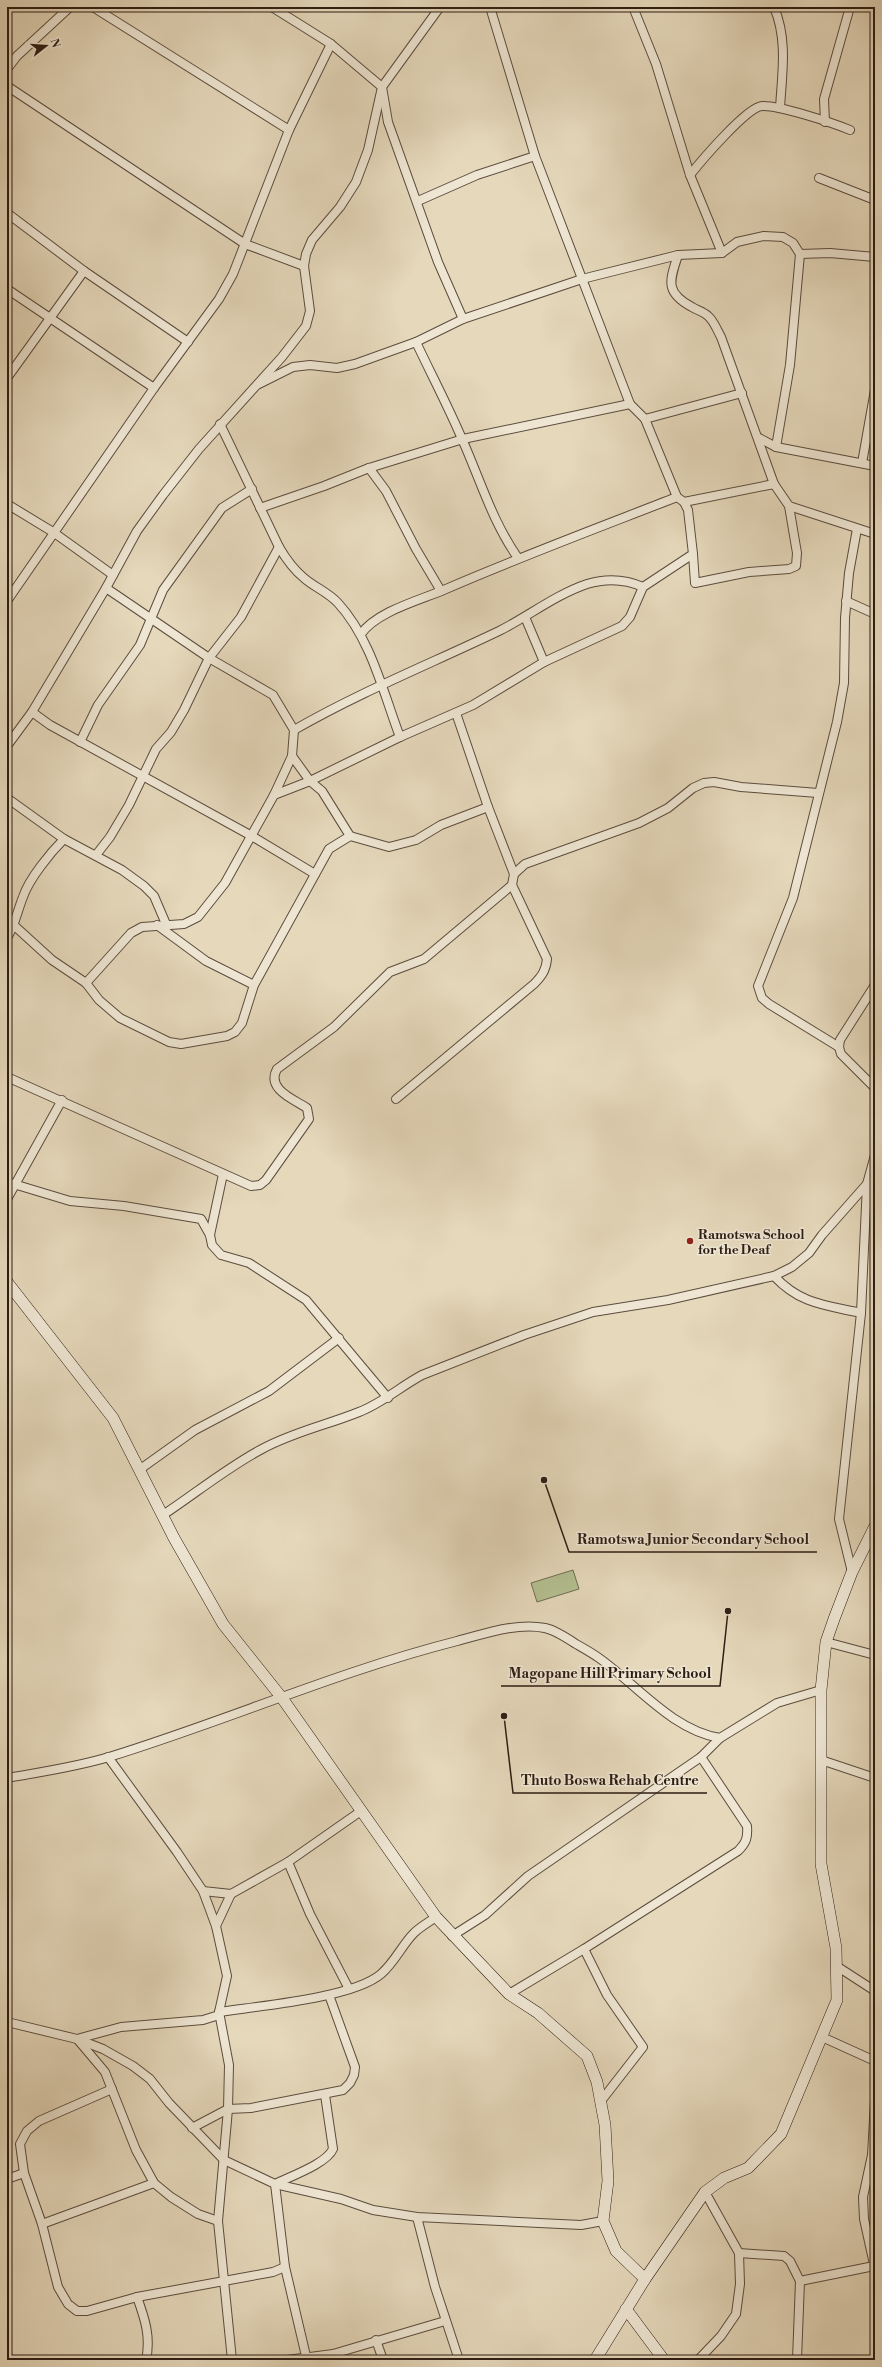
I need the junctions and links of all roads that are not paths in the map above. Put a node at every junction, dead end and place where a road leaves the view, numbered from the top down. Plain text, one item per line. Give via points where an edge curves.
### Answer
1 (70, 7) edge
2 (93, 7) edge
3 (272, 7) edge
4 (440, 7) edge
5 (490, 7) edge
6 (633, 7) edge
7 (774, 7) edge
8 (850, 7) edge
9 (331, 44) junction
10 (7, 69) edge
11 (7, 86) edge
12 (382, 87) junction
13 (780, 108) junction
14 (825, 122) junction
15 (289, 130) junction
16 (850, 130) dead end
17 (535, 156) junction
18 (690, 175) junction
19 (819, 178) dead end
20 (875, 200) edge
21 (418, 201) junction
22 (7, 213) edge
23 (245, 244) junction
24 (722, 253) junction
25 (800, 254) junction
26 (678, 255) junction
27 (875, 257) edge
28 (304, 266) junction
29 (84, 271) junction
30 (582, 279) junction
31 (7, 289) edge
32 (51, 319) junction
33 (463, 319) junction
34 (188, 342) junction
35 (416, 342) junction
36 (7, 378) edge
37 (154, 388) junction
38 (252, 388) junction
39 (875, 390) edge
40 (742, 393) junction
41 (630, 404) junction
42 (645, 418) junction
43 (220, 424) junction
44 (759, 438) junction
45 (463, 439) junction
46 (776, 447) junction
47 (862, 463) junction
48 (875, 466) edge
49 (369, 468) junction
50 (774, 484) junction
51 (252, 489) junction
52 (681, 499) junction
53 (7, 504) edge
54 (789, 506) junction
55 (260, 508) junction
56 (857, 529) junction
57 (53, 532) junction
58 (875, 534) edge
59 (279, 547) junction
60 (693, 554) junction
61 (518, 558) junction
62 (113, 575) junction
63 (643, 587) junction
64 (106, 588) junction
65 (442, 591) junction
66 (7, 601) edge
67 (846, 601) junction
68 (875, 614) edge
69 (525, 617) junction
70 (152, 620) junction
71 (361, 634) junction
72 (209, 658) junction
73 (544, 662) junction
74 (380, 685) junction
75 (32, 712) junction
76 (456, 713) junction
77 (294, 730) junction
78 (400, 737) junction
79 (80, 742) junction
80 (7, 746) edge
81 (292, 756) junction
82 (142, 776) junction
83 (310, 781) junction
84 (818, 793) junction
85 (274, 795) junction
86 (7, 798) edge
87 (488, 807) junction
88 (250, 834) junction
89 (350, 836) junction
90 (64, 838) junction
91 (96, 855) junction
92 (315, 874) junction
93 (514, 874) junction
94 (512, 885) junction
95 (7, 919) edge
96 (162, 924) junction
97 (15, 925) junction
98 (7, 938) edge
99 (86, 983) junction
100 (254, 985) junction
101 (875, 985) edge
102 (839, 1047) junction
103 (7, 1077) edge
104 (875, 1088) edge
105 (396, 1099) dead end
106 (62, 1100) junction
107 (875, 1155) edge
108 (224, 1174) junction
109 (7, 1182) edge
110 (867, 1184) junction
111 (16, 1185) junction
112 (875, 1188) edge
113 (7, 1199) edge
114 (210, 1235) junction
115 (774, 1276) junction
116 (7, 1282) edge
117 (861, 1313) junction
118 (339, 1338) junction
119 (388, 1398) junction
120 (139, 1470) junction
121 (163, 1515) junction
122 (875, 1526) edge
123 (852, 1572) junction
124 (826, 1642) junction
125 (875, 1655) edge
126 (821, 1690) junction
127 (282, 1698) junction
128 (720, 1738) junction
129 (108, 1757) junction
130 (701, 1757) junction
131 (821, 1760) junction
132 (7, 1778) edge
133 (875, 1778) edge
134 (361, 1811) junction
135 (288, 1862) junction
136 (203, 1891) junction
137 (231, 1894) junction
138 (436, 1917) junction
139 (216, 1926) junction
140 (452, 1936) junction
141 (584, 1949) junction
142 (838, 1968) junction
143 (348, 1989) junction
144 (875, 1990) edge
145 (509, 1994) junction
146 (329, 1995) junction
147 (219, 2012) junction
148 (7, 2022) edge
149 (822, 2037) junction
150 (77, 2039) junction
151 (875, 2061) edge
152 (112, 2089) junction
153 (325, 2095) junction
154 (875, 2100) edge
155 (601, 2101) junction
156 (228, 2110) junction
157 (192, 2128) junction
158 (224, 2160) junction
159 (24, 2173) junction
160 (7, 2179) edge
161 (154, 2183) junction
162 (276, 2184) junction
163 (705, 2192) junction
164 (418, 2217) junction
165 (218, 2221) junction
166 (604, 2221) junction
167 (42, 2224) junction
168 (739, 2253) junction
169 (285, 2267) junction
170 (875, 2267) edge
171 (645, 2279) junction
172 (224, 2280) junction
173 (800, 2281) junction
174 (138, 2297) junction
175 (626, 2309) junction
176 (445, 2321) junction
177 (376, 2340) junction
178 (306, 2356) junction
179 (334, 2357) edge
180 (702, 2359) edge
181 (146, 2360) edge
182 (232, 2360) edge
183 (287, 2360) edge
184 (383, 2360) edge
185 (459, 2360) edge
186 (595, 2360) edge
187 (664, 2360) edge
188 (797, 2360) edge

1 - 10 street via 17,56
2 - 15 street
3 - 9 street
4 - 12 street
5 - 17 street
6 - 18 street via 656,64
7 - 13 street via 779,18 784,46
8 - 14 street via 824,99
9 - 12 street
9 - 15 street
11 - 23 street
12 - 21 street via 388,122
12 - 28 street via 368,150 356,182 340,207 312,240
13 - 14 street
13 - 18 street via 761,106 751,110
14 - 16 street
15 - 23 street
17 - 21 street via 477,175
17 - 30 street
18 - 24 street
19 - 20 street
21 - 33 street via 438,262
22 - 29 street
23 - 28 street
23 - 34 street via 219,299
24 - 25 street via 738,242 764,236 783,236 793,243
24 - 26 street
25 - 27 street via 830,253
25 - 46 street via 790,365
26 - 30 street
26 - 40 street via 670,280 672,290 680,301 712,320
28 - 38 street via 310,311 306,326 282,357
29 - 32 street
29 - 34 street
30 - 33 street
30 - 41 street
31 - 32 street
32 - 36 street
32 - 37 street
33 - 35 street
34 - 37 street
35 - 38 street via 346,367 310,364 294,367
35 - 45 street
37 - 57 street
38 - 43 street
39 - 47 street
40 - 42 street
40 - 44 street
41 - 42 street
41 - 45 street
42 - 52 street
43 - 51 street
43 - 62 street via 137,531
44 - 46 street
44 - 50 street
45 - 49 street
45 - 61 street via 487,502
46 - 47 street
47 - 48 street
49 - 55 street
49 - 65 street via 386,491 416,549
50 - 52 street
50 - 54 street
51 - 55 street
51 - 70 street via 222,508 163,590
52 - 60 street via 688,510
52 - 61 street
53 - 57 street
54 - 56 street
54 - 60 street via 797,554 796,566 694,583
55 - 59 street
56 - 58 street
56 - 67 street
57 - 62 street
57 - 66 street
59 - 71 street via 291,565 305,579 321,588 338,603
59 - 72 street via 241,617
60 - 63 street
61 - 65 street
62 - 64 street
63 - 69 street via 614,579 588,584 560,595
63 - 73 street via 630,617 622,626
64 - 70 street
64 - 75 street
65 - 71 street via 399,608 366,626
67 - 68 street
67 - 84 street via 844,683 826,772
69 - 73 street
69 - 74 street
70 - 72 street
70 - 79 street via 140,645 98,705
71 - 74 street
72 - 77 street via 273,695
72 - 82 street via 184,710 171,732 156,749
73 - 76 street
74 - 77 street via 337,705
74 - 78 street
75 - 79 street
75 - 80 street
76 - 78 street
76 - 87 street
77 - 81 street
78 - 83 street
79 - 82 street
81 - 83 street
81 - 85 street
82 - 88 street
82 - 91 street via 129,805
83 - 85 street
83 - 89 street via 322,792
84 - 93 street via 704,783 693,788 668,808 639,823 525,864
84 - 102 street via 793,898 758,986 759,993 769,1004
85 - 88 street
86 - 90 street
87 - 89 street via 441,825 416,840 389,847
87 - 93 street
88 - 92 street
88 - 96 street via 225,883 198,916 184,924
89 - 92 street via 329,849
90 - 91 street
90 - 97 street via 23,896
91 - 96 street via 144,886 154,896
92 - 100 street
93 - 94 street
94 - 105 street via 547,959 542,976
94 - 108 street via 424,958 390,972 334,1027 277,1069 273,1080 277,1089 307,1108 310,1119 260,1185 251,1186
95 - 97 street
96 - 99 street via 142,927 131,933
96 - 100 street via 206,961
97 - 98 street
97 - 99 street via 52,960
99 - 100 street via 99,1000 120,1018 169,1042 181,1044 235,1032 242,1023
101 - 102 street via 840,1040
102 - 104 street via 841,1054
103 - 106 street
106 - 108 street
106 - 111 street
107 - 110 street
108 - 114 street
109 - 111 street
110 - 112 street
110 - 115 street via 809,1253
110 - 117 street
111 - 113 street
111 - 114 street via 70,1201 196,1217 204,1223
114 - 118 street via 212,1245 221,1255 249,1262 306,1300
115 - 117 street via 785,1288 806,1301
115 - 119 street via 668,1300 594,1312 524,1335 422,1375
116 - 120 street via 113,1418
117 - 123 street via 839,1519
118 - 119 street
118 - 120 street via 269,1391 195,1430
119 - 121 street via 359,1412 309,1428 262,1449
120 - 121 street
121 - 127 street via 223,1624
122 - 123 street
123 - 124 street
124 - 125 street
124 - 126 street
126 - 128 street via 777,1703
126 - 131 street
127 - 128 street via 363,1667 419,1650 510,1629 546,1628 599,1658 691,1729 705,1736
127 - 129 street
127 - 134 street
128 - 130 street
129 - 132 street
129 - 136 street
130 - 140 street via 528,1876 485,1915
130 - 141 street via 747,1826 748,1837 744,1845
131 - 133 street
131 - 142 street via 821,1864 832,1916
134 - 135 street
134 - 138 street
135 - 137 street
135 - 143 street via 310,1914
136 - 137 street
136 - 139 street
137 - 139 street
138 - 140 street
138 - 143 street via 413,1934 382,1973 371,1981
139 - 147 street via 227,1976
140 - 145 street
141 - 145 street
141 - 155 street via 608,1995 643,2047
142 - 144 street
142 - 149 street via 837,2000
143 - 146 street
145 - 155 street via 538,2013 586,2056 597,2082
146 - 147 street
146 - 153 street via 355,2067 350,2083 342,2090
147 - 150 street via 219,2015 203,2020 121,2027
147 - 156 street via 229,2065
148 - 150 street
149 - 151 street
149 - 163 street via 781,2134 748,2168 724,2178
150 - 152 street via 105,2072
150 - 157 street via 103,2049 133,2066 150,2080
152 - 159 street via 39,2121 27,2131 20,2144
152 - 161 street via 136,2150
153 - 156 street
153 - 162 street via 333,2149 320,2161
154 - 170 street via 872,2155 863,2197 864,2219
155 - 166 street via 608,2181
156 - 157 street
156 - 158 street
157 - 158 street
158 - 162 street
158 - 165 street
159 - 160 street
159 - 167 street
161 - 165 street via 198,2214
161 - 167 street
162 - 164 street via 341,2199 373,2210
162 - 169 street
163 - 168 street
163 - 171 street
164 - 166 street via 581,2225
164 - 176 street via 424,2249
165 - 172 street
166 - 171 street via 616,2251
167 - 174 street via 58,2287 68,2304 77,2310 87,2311
168 - 173 street via 784,2256 790,2261
168 - 180 street via 740,2284 736,2314
169 - 172 street via 273,2272
169 - 178 street
170 - 173 street
171 - 175 street
172 - 174 street
172 - 182 street
173 - 188 street
174 - 181 street via 147,2325
175 - 186 street
175 - 187 street
176 - 177 street
176 - 185 street
177 - 179 street
177 - 184 street
178 - 179 street
178 - 183 street

